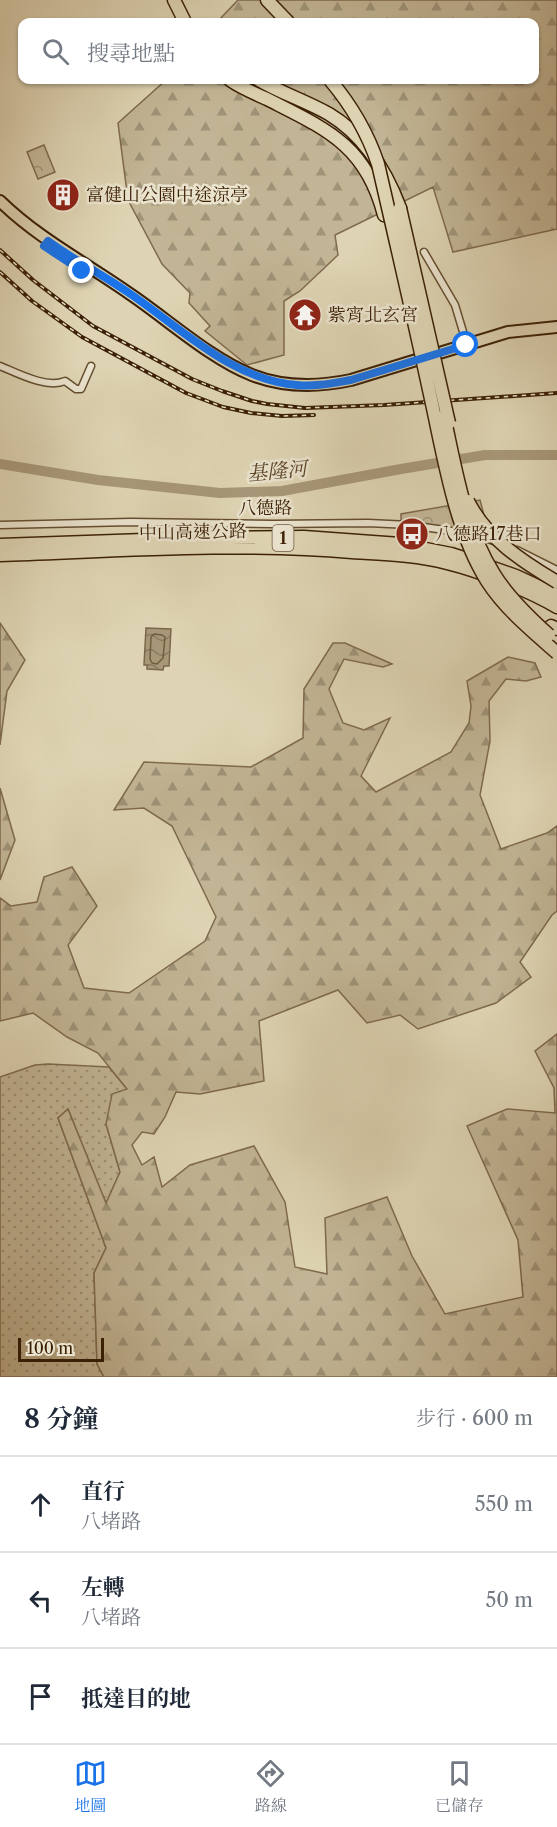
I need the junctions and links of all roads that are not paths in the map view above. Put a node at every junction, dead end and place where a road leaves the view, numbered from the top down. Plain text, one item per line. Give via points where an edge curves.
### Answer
1 (166, 0) edge
2 (174, 0) edge
3 (182, 0) edge
4 (257, 0) edge
5 (267, 0) edge
6 (277, 0) edge
7 (173, 18) edge
8 (183, 18) edge
9 (191, 18) edge
10 (273, 18) edge
11 (284, 18) edge
12 (291, 18) edge
13 (238, 84) edge
14 (253, 84) edge
15 (266, 84) edge
16 (333, 84) edge
17 (342, 84) edge
18 (0, 201) edge
19 (397, 208) junction
20 (0, 209) edge
21 (46, 244) junction
22 (424, 252) dead end
23 (412, 315) junction
24 (557, 327) edge
25 (557, 334) edge
26 (466, 345) junction
27 (0, 366) edge
28 (91, 366) dead end
29 (0, 525) edge
30 (0, 545) edge
31 (0, 555) edge
32 (557, 570) edge
33 (557, 582) edge
34 (557, 595) edge
35 (557, 607) edge
36 (554, 627) edge
37 (557, 642) edge
38 (557, 653) edge

1 - 7 highway
2 - 8 highway
3 - 9 highway
4 - 10 highway
5 - 11 highway
6 - 12 highway
13 - 23 highway, bridge via 314,123 345,144 366,169 379,198
14 - 19 highway via 345,134 366,157
15 - 19 highway via 329,114 351,130 386,175
16 - 23 highway, bridge via 354,110 372,147
17 - 37 highway, bridge via 368,118 386,162 471,525 500,583 519,607
18 - 21 main road
19 - 33 highway, bridge via 465,494 479,518 512,554
19 - 36 highway, bridge via 465,528 483,567 510,604
20 - 21 main road
21 - 25 main road via 209,358 252,382 278,389 334,390 510,339
21 - 26 main road via 254,376 297,385 342,382
22 - 26 street via 455,305
23 - 38 highway, bridge via 452,493 470,547 488,583 525,625
24 - 26 main road via 508,332
27 - 28 street via 22,376 58,384 65,381 76,389 81,389
29 - 32 street, 八德路 via 403,524 478,536
30 - 34 highway, 中山高速公路 / 1 via 293,537 400,543 451,554
31 - 35 highway, 中山高速公路 / 1 via 308,548 401,556 447,563

